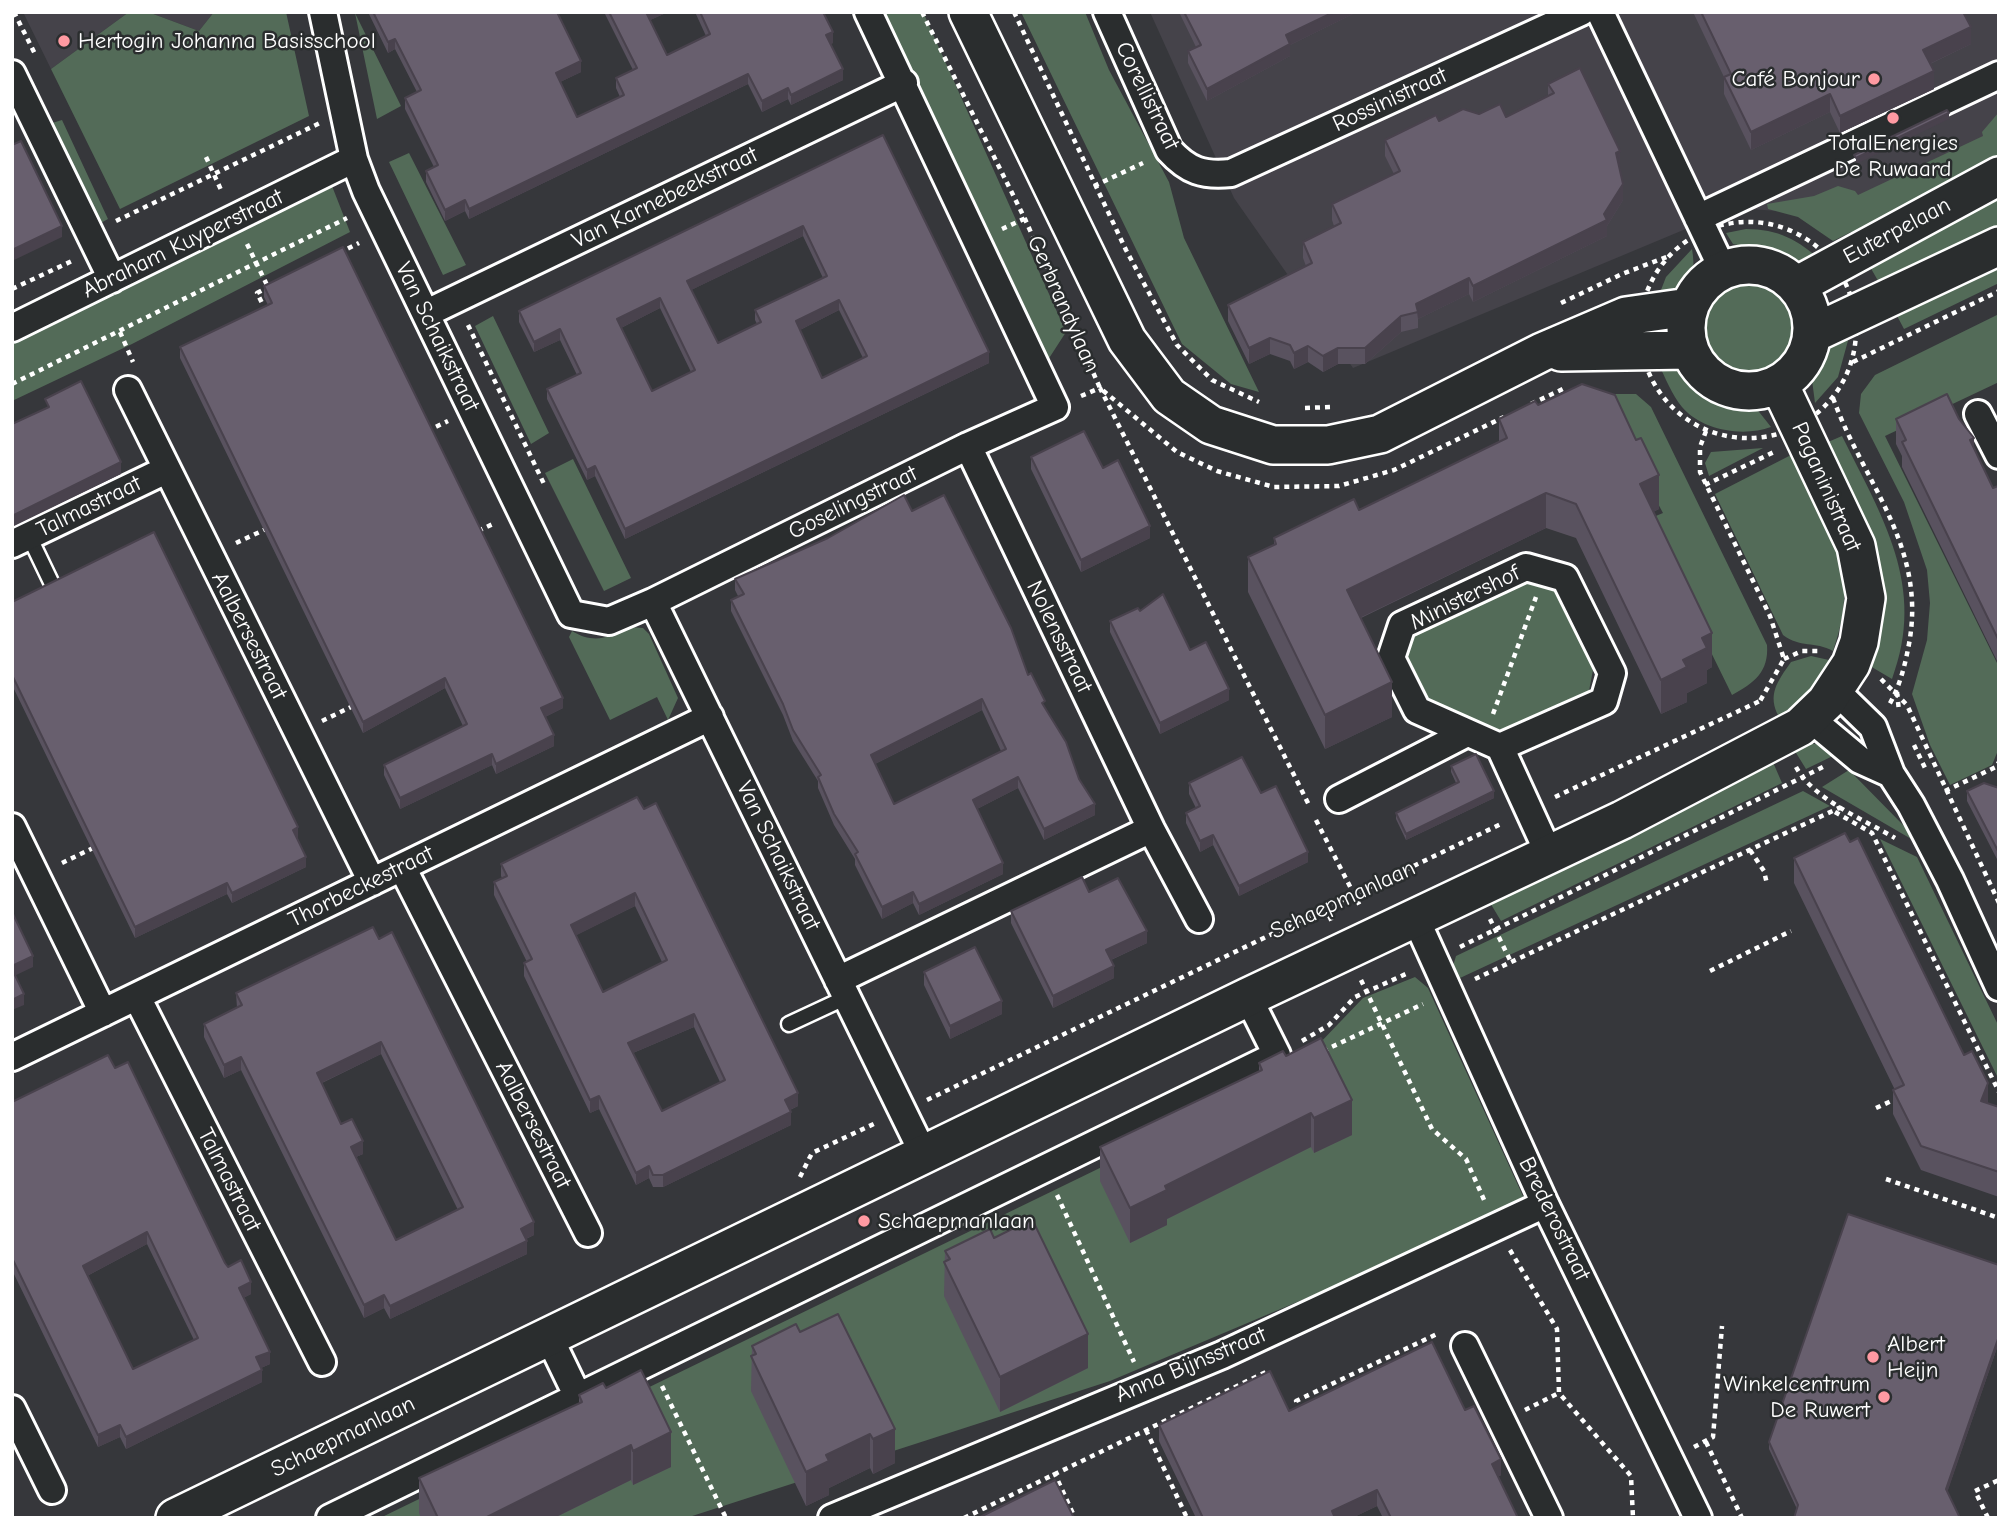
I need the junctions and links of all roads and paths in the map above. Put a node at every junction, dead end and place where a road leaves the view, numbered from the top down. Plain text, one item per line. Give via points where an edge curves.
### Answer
1 (323, 12) edge
2 (868, 12) edge
3 (922, 12) edge
4 (968, 12) edge
5 (1014, 12) edge
6 (1107, 12) edge
7 (1581, 12) edge
8 (1600, 12) edge
9 (12, 74) edge
10 (1999, 75) edge
11 (904, 83) junction
12 (344, 111) junction
13 (354, 159) junction
14 (1196, 173) joint
15 (1999, 176) edge
16 (373, 205) junction
17 (1701, 224) junction
18 (386, 231) junction
19 (94, 241) junction
20 (1999, 246) edge
21 (327, 259) edge
22 (1834, 265) junction
23 (1723, 270) junction
24 (112, 279) junction
25 (280, 282) edge
26 (1796, 286) junction
27 (12, 289) edge
28 (1999, 291) edge
29 (456, 299) junction
30 (1689, 307) junction
31 (1548, 310) dead end
32 (427, 313) junction
33 (269, 317) edge
34 (12, 328) edge
35 (1812, 334) junction
36 (1689, 350) junction
37 (1542, 352) junction
38 (1852, 362) dead end
39 (1643, 381) dead end
40 (12, 384) edge
41 (1780, 384) junction
42 (1568, 386) dead end
43 (1654, 387) dead end
44 (1100, 388) junction
45 (128, 390) dead end
46 (1265, 404) dead end
47 (1340, 406) dead end
48 (1301, 408) dead end
49 (472, 409) junction
50 (1518, 410) edge
51 (1978, 414) dead end
52 (1506, 416) edge
53 (1706, 431) dead end
54 (414, 437) edge
55 (968, 446) junction
56 (1999, 455) edge
57 (166, 470) junction
58 (550, 497) dead end
59 (521, 510) junction
60 (269, 527) edge
61 (475, 532) edge
62 (21, 540) edge
63 (209, 556) junction
64 (1545, 572) junction
65 (52, 584) edge
66 (653, 601) junction
67 (1835, 690) junction
68 (1896, 691) dead end
69 (357, 704) edge
70 (710, 717) junction
71 (1811, 719) junction
72 (297, 733) junction
73 (1483, 741) junction
74 (1999, 762) edge
75 (1891, 774) junction
76 (1946, 791) junction
77 (1938, 795) dead end
78 (1339, 799) dead end
79 (1310, 807) dead end
80 (1528, 810) junction
81 (1834, 811) dead end
82 (1316, 819) dead end
83 (12, 827) edge
84 (1151, 829) junction
85 (107, 841) edge
86 (1906, 844) dead end
87 (1750, 850) dead end
88 (1549, 854) junction
89 (402, 867) junction
90 (36, 876) junction
91 (372, 882) junction
92 (1767, 884) dead end
93 (1354, 894) junction
94 (1999, 903) edge
95 (1415, 917) junction
96 (1199, 919) dead end
97 (1791, 931) dead end
98 (1434, 960) junction
99 (1710, 971) dead end
100 (1395, 979) dead end
101 (1999, 987) edge
102 (843, 988) junction
103 (137, 997) junction
104 (1248, 997) junction
105 (103, 1013) junction
106 (1381, 1023) dead end
107 (789, 1024) dead end
108 (1277, 1055) junction
109 (12, 1057) edge
110 (1984, 1057) junction
111 (1972, 1063) edge
112 (1999, 1092) edge
113 (1899, 1097) edge
114 (1875, 1108) dead end
115 (902, 1112) junction
116 (812, 1153) dead end
117 (924, 1155) junction
118 (1044, 1169) junction
119 (1886, 1179) dead end
120 (1545, 1204) junction
121 (1999, 1218) edge
122 (1496, 1226) junction
123 (588, 1233) dead end
124 (1722, 1326) dead end
125 (549, 1337) junction
126 (1465, 1346) joint
127 (322, 1362) dead end
128 (649, 1362) junction
129 (1268, 1371) edge
130 (1145, 1385) junction
131 (578, 1396) junction
132 (12, 1409) edge
133 (1301, 1415) edge
134 (1165, 1420) junction
135 (1146, 1429) junction
136 (1706, 1442) junction
137 (1671, 1458) junction
138 (1054, 1472) junction
139 (1631, 1476) junction
140 (1999, 1480) edge
141 (52, 1490) dead end
142 (175, 1518) edge
143 (330, 1518) edge
144 (726, 1518) edge
145 (832, 1518) edge
146 (964, 1518) edge
147 (1075, 1518) edge
148 (1187, 1518) edge
149 (1549, 1518) edge
150 (1633, 1518) edge
151 (1698, 1518) edge
152 (1742, 1518) edge
153 (1988, 1518) edge

1 - 12 street, Van Schaikstraat
2 - 11 street
3 - 44 path, Gerbrandylaan via 1026,219
4 - 37 street, Gerbrandylaan via 1127,340 1169,396 1211,425 1273,445 1328,445 1380,434
5 - 46 path via 1126,250 1177,345 1212,380
6 - 14 street, Corellistraat via 1169,150
7 - 14 street, Rossinistraat via 1231,173
8 - 17 street
9 - 19 street
10 - 17 street
11 - 29 street, Van Karnebeekstraat
11 - 55 street, Goselingstraat via 1055,407
12 - 13 street, Van Schaikstraat
12 - 19 path, Abraham Kuyperstraat
13 - 16 street, Van Schaikstraat
13 - 24 street, Abraham Kuyperstraat
15 - 22 street, Euterpelaan
16 - 18 street, Van Schaikstraat
16 - 40 path
17 - 22 path via 1760,223 1788,230 1814,244
17 - 23 street
17 - 31 path via 1669,256
18 - 21 path
18 - 32 street, Van Schaikstraat
19 - 24 street
19 - 27 path, Abraham Kuyperstraat
20 - 35 street
22 - 26 street, Euterpelaan
23 - 26 street via 1762,266
23 - 30 street via 1708,279
24 - 34 street, Abraham Kuyperstraat
25 - 33 path via 257,293
26 - 35 street via 1812,316
28 - 38 path
29 - 32 street, Van Karnebeekstraat
29 - 58 path, Van Schaikstraat
30 - 36 street via 1685,328
30 - 37 street, Gerbrandylaan via 1626,316
32 - 49 street, Van Schaikstraat
35 - 41 street via 1802,363
36 - 37 street, Gerbrandylaan
36 - 41 street via 1710,379 1726,388 1762,391
39 - 43 path
41 - 67 street, Paganinistraat via 1856,546 1866,598 1859,642
42 - 50 path
44 - 52 path, Gerbrandylaan via 1177,452 1217,471 1274,487 1339,486 1394,470
44 - 79 path
45 - 57 street, Aalbersestraat
47 - 48 path
49 - 54 path
49 - 59 street, Van Schaikstraat
51 - 56 street
53 - 80 path, Schaepmanlaan via 1700,447 1700,472 1770,616 1784,659 1760,701
55 - 66 street, Goselingstraat
55 - 84 street, Nolensstraat
57 - 62 street, Talmastraat
57 - 63 street, Aalbersestraat
59 - 61 path
59 - 66 street, Van Schaikstraat via 571,614 609,621
60 - 63 path
62 - 65 lane
63 - 72 street, Aalbersestraat
64 - 73 path, Ministershof
64 - 73 street, Ministershof via 1565,578 1612,673 1604,701
64 - 73 street, Ministershof via 1526,567 1402,625 1391,657 1417,710
66 - 70 street, Van Schaikstraat
67 - 71 street, Schaepmanlaan
67 - 75 street via 1873,727
68 - 76 path via 1907,705
69 - 72 path
70 - 89 street, Thorbeckestraat
70 - 102 street, Van Schaikstraat
71 - 75 street via 1860,760
71 - 88 street, Schaepmanlaan via 1768,746
72 - 91 street, Aalbersestraat
73 - 78 street, Ministershof
73 - 80 street
74 - 76 path
75 - 101 street via 1950,880
76 - 77 path
76 - 94 path
80 - 88 street
80 - 93 path, Schaepmanlaan
81 - 110 path via 1872,834
82 - 93 path
83 - 90 street
84 - 96 street, Nolensstraat
84 - 102 street
85 - 90 path
86 - 98 path via 1802,779
87 - 92 path
88 - 95 street, Schaepmanlaan
89 - 91 street, Thorbeckestraat
89 - 123 street, Aalbersestraat
90 - 105 street
91 - 103 street, Thorbeckestraat
93 - 115 path, Schaepmanlaan
95 - 98 street, Brederostraat
95 - 104 street, Schaepmanlaan
97 - 99 path
98 - 120 street, Brederostraat
100 - 108 path via 1355,997 1329,1025
102 - 107 lane
102 - 115 street, Van Schaikstraat
103 - 105 street, Thorbeckestraat
103 - 127 street, Talmastraat
104 - 108 street
104 - 117 street, Schaepmanlaan
105 - 109 street, Thorbeckestraat
106 - 122 path via 1432,1129 1466,1159
108 - 118 street
110 - 111 path
110 - 112 path
113 - 114 path
115 - 116 path, Schaepmanlaan
115 - 117 street, Van Schaikstraat
117 - 125 street, Schaepmanlaan
118 - 128 street
118 - 130 path
119 - 121 path
120 - 122 street, Anna Bijnsstraat
120 - 137 street, Brederostraat
122 - 130 street, Anna Bijnsstraat via 1222,1355
122 - 139 path via 1557,1329 1559,1393
124 - 136 path via 1713,1437
125 - 131 street
125 - 142 street, Schaepmanlaan
126 - 133 path via 1458,1333 1443,1331 1296,1401
126 - 149 street
128 - 131 street
128 - 144 path
129 - 134 path
130 - 134 path
130 - 145 street, Anna Bijnsstraat
131 - 143 street
132 - 141 street
134 - 135 path
135 - 138 path
135 - 148 path
136 - 137 path
136 - 152 path
137 - 139 path
137 - 151 street, Brederostraat
138 - 146 path
138 - 147 path
139 - 150 path
140 - 153 path via 1975,1491

